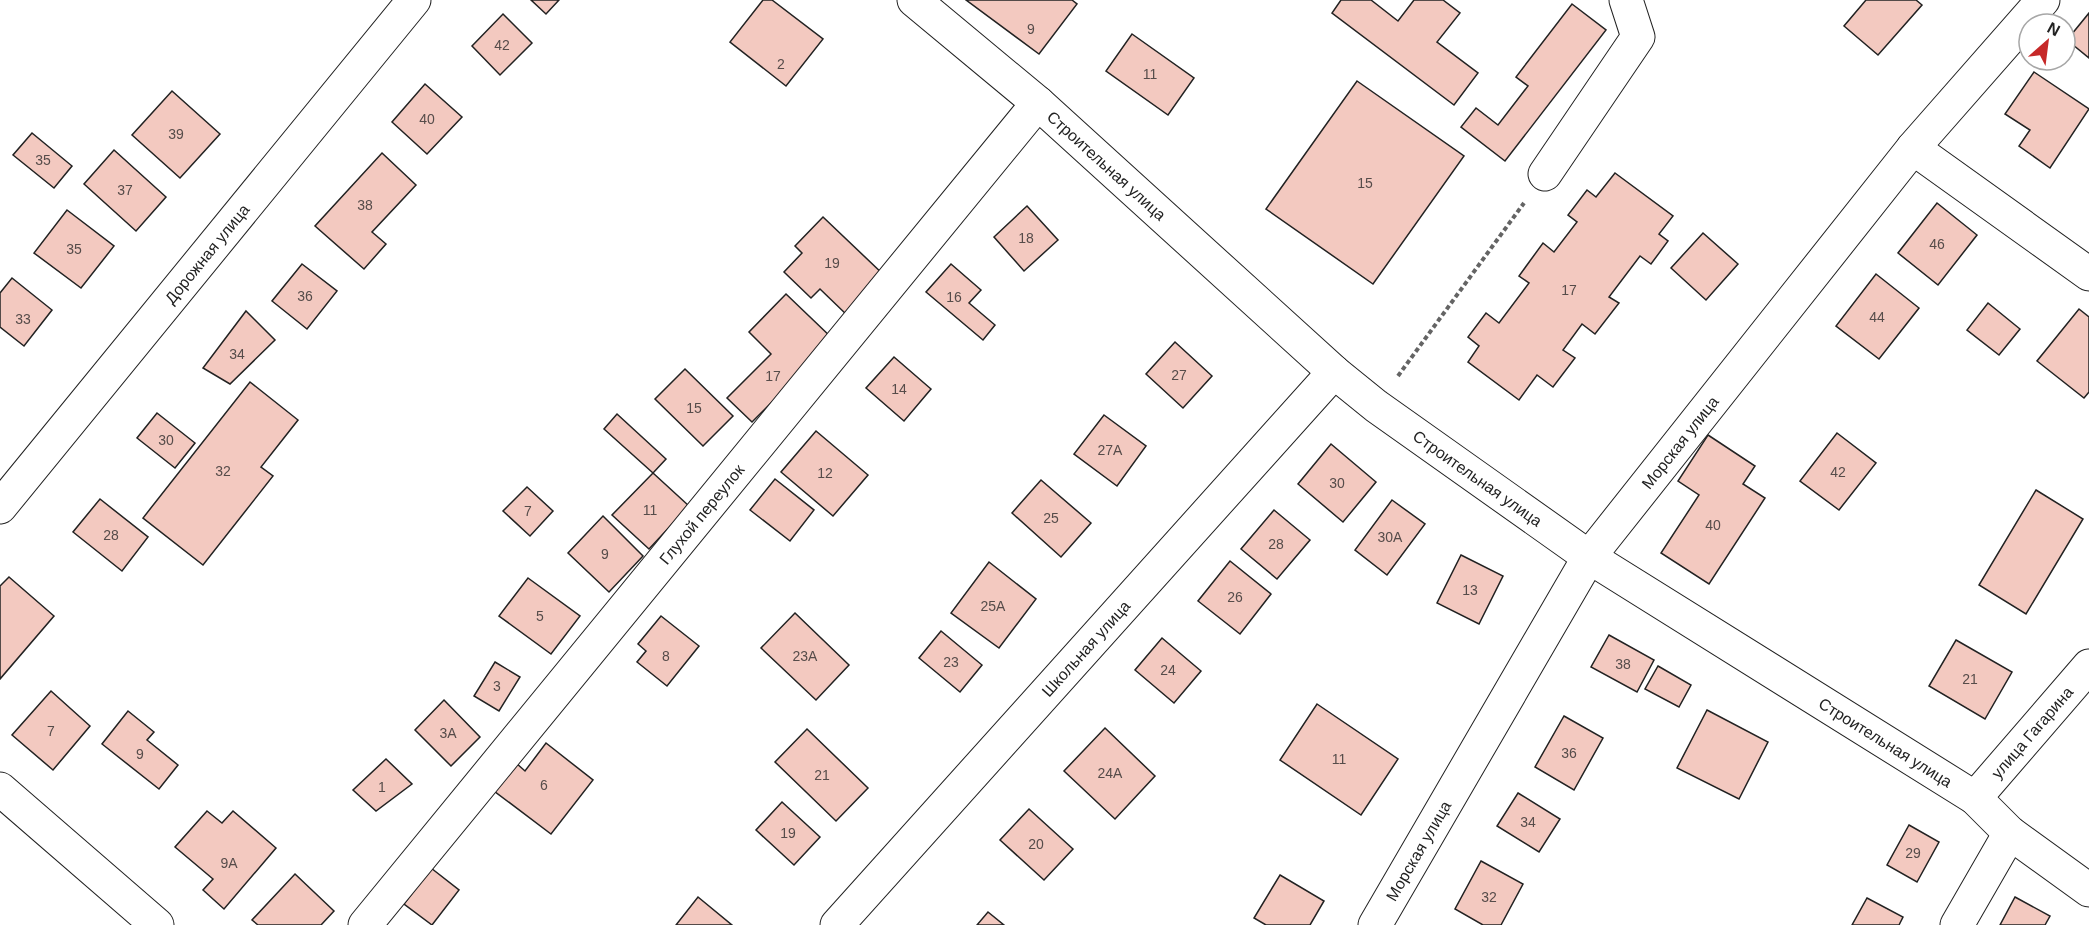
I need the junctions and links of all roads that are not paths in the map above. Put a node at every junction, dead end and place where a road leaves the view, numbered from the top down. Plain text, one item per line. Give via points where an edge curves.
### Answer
1 (414, 0) edge
2 (914, 0) edge
3 (1626, 0) edge
4 (2035, 3) edge
5 (1038, 103) junction
6 (1913, 148) junction
7 (1545, 174) road end
8 (2089, 274) edge
9 (1334, 372) junction
10 (0, 507) edge
11 (1589, 557) junction
12 (2089, 666) edge
13 (0, 789) edge
14 (1975, 798) junction
15 (2010, 833) junction
16 (2089, 890) edge
17 (157, 925) edge
18 (365, 925) edge
19 (837, 925) edge
20 (1375, 925) edge
21 (1957, 925) edge

1 - 10 street, Дорожная улица
2 - 5 street, Строительная улица
3 - 7 street via 1638,37
4 - 6 street, Морская улица
5 - 9 street, Строительная улица
5 - 18 street, Глухой переулок
6 - 8 street
6 - 11 street, Морская улица
9 - 11 street, Строительная улица
9 - 19 street, Школьная улица
11 - 14 street, Строительная улица
11 - 20 street, Морская улица
12 - 14 street, улица Гагарина
13 - 17 street
14 - 15 street, Строительная улица
15 - 16 street, Строительная улица
15 - 21 street

